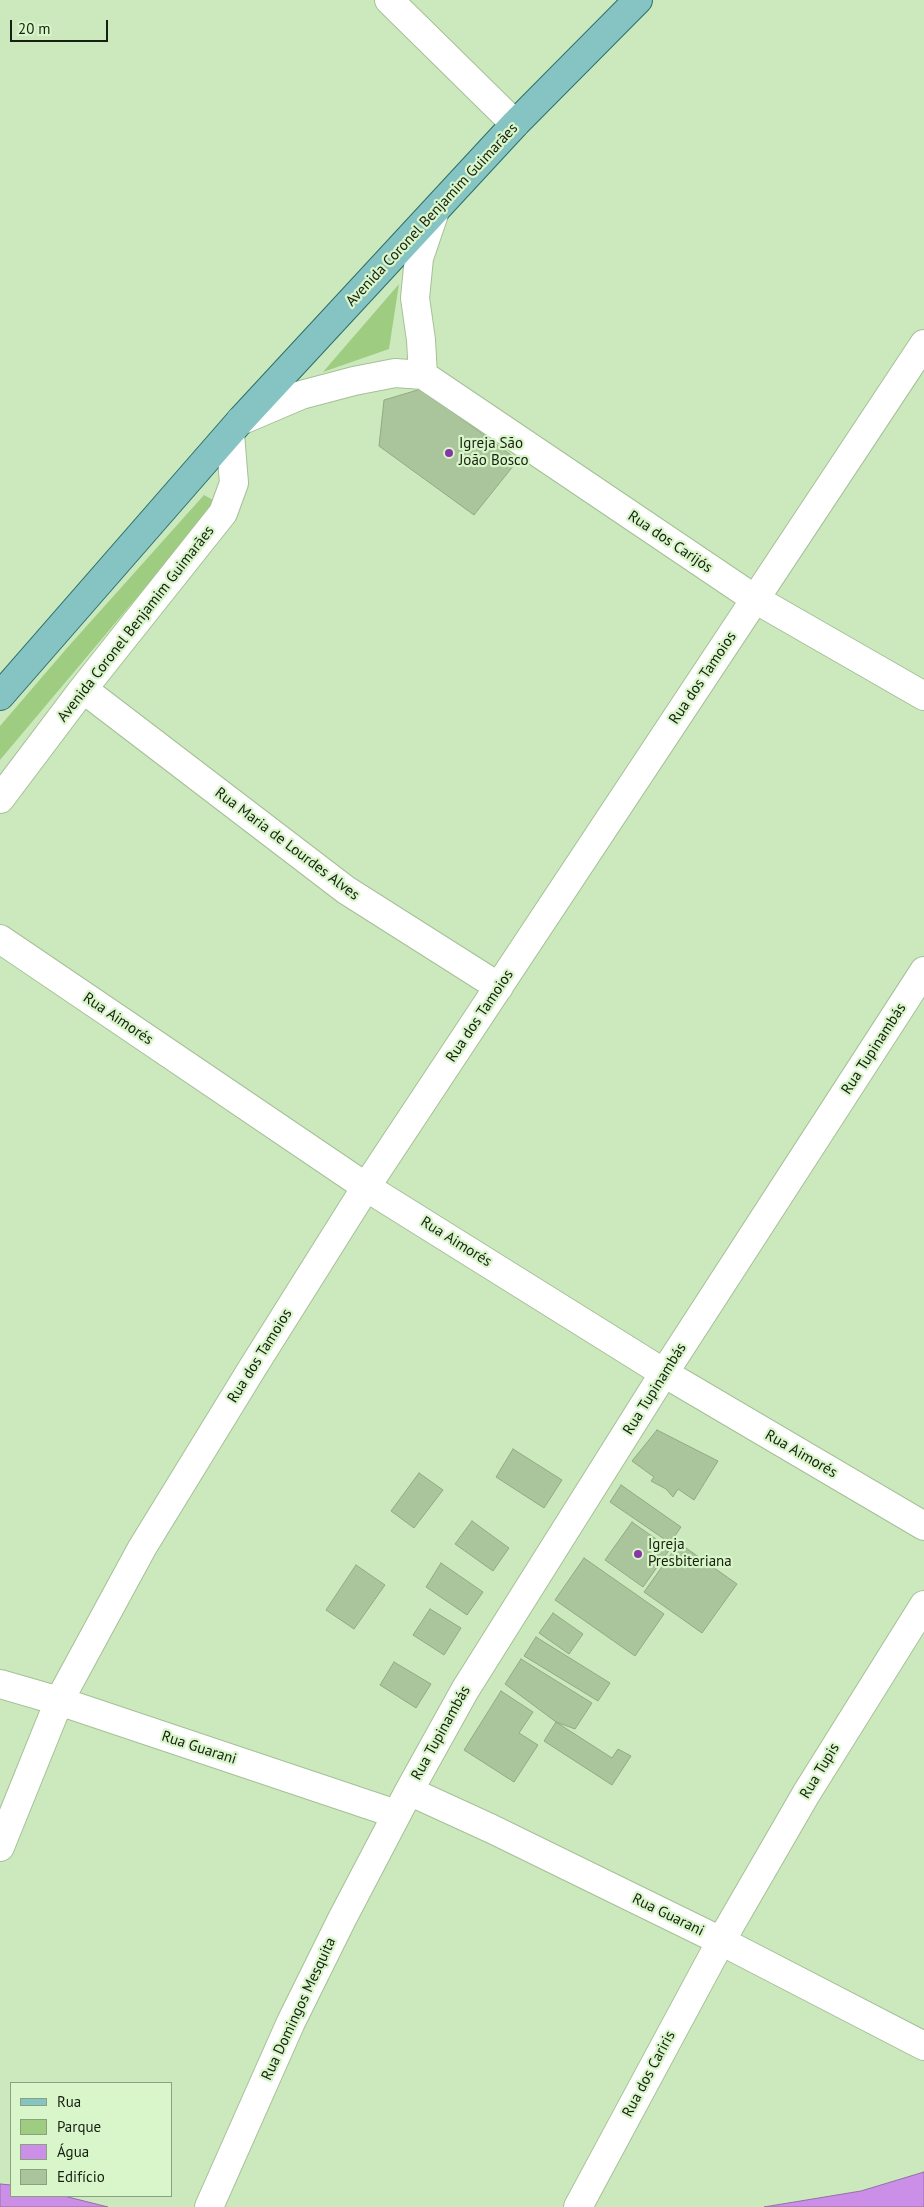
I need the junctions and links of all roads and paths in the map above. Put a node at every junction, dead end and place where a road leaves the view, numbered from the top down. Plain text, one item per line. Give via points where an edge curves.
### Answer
1 (389, 0) edge
2 (638, 0) edge
3 (515, 124) junction
4 (434, 214) junction
5 (924, 344) edge
6 (423, 375) junction
7 (235, 428) junction
8 (756, 599) junction
9 (3, 686) edge
10 (83, 689) junction
11 (924, 696) edge
12 (0, 799) edge
13 (0, 939) edge
14 (924, 971) edge
15 (499, 987) junction
16 (366, 1186) junction
17 (664, 1373) junction
18 (924, 1526) edge
19 (924, 1605) edge
20 (0, 1684) edge
21 (59, 1701) junction
22 (402, 1803) junction
23 (0, 1847) edge
24 (722, 1941) junction
25 (924, 2046) edge
26 (213, 2197) edge
27 (578, 2207) edge

1 - 3 street
2 - 3 main road, Avenida Coronel Benjamim Guimarães
3 - 4 main road, Avenida Coronel Benjamim Guimarães
4 - 6 street via 419,258 415,298
4 - 7 main road, Avenida Coronel Benjamim Guimarães
5 - 8 street, Rua dos Tamoios
6 - 7 street, Rua dos Carijós via 395,373 301,395
6 - 8 street, Rua dos Carijós
7 - 9 main road, Avenida Coronel Benjamim Guimarães
7 - 10 street, Avenida Coronel Benjamim Guimarães via 234,483 223,513
8 - 11 street, Rua dos Carijós
8 - 15 street, Rua dos Tamoios
10 - 12 street, Avenida Coronel Benjamim Guimarães
10 - 15 street, Rua Maria de Lourdes Alves via 346,890
13 - 16 street, Rua Aimorés
14 - 17 street, Rua Tupinambás
15 - 16 street, Rua dos Tamoios
16 - 17 street, Rua Aimorés
16 - 21 street, Rua dos Tamoios via 142,1548
17 - 18 street, Rua Aimorés
17 - 22 street, Rua Tupinambás via 465,1690
19 - 24 street, Rua Tupis via 812,1785
20 - 21 street, Rua Guarani
21 - 22 street, Rua Guarani
21 - 23 street, Rua dos Tamoios
22 - 24 street, Rua Guarani via 492,1829
22 - 26 street, Rua Domingos Mesquita via 291,2022
24 - 25 street, Rua Guarani
24 - 27 street, Rua dos Cariris

